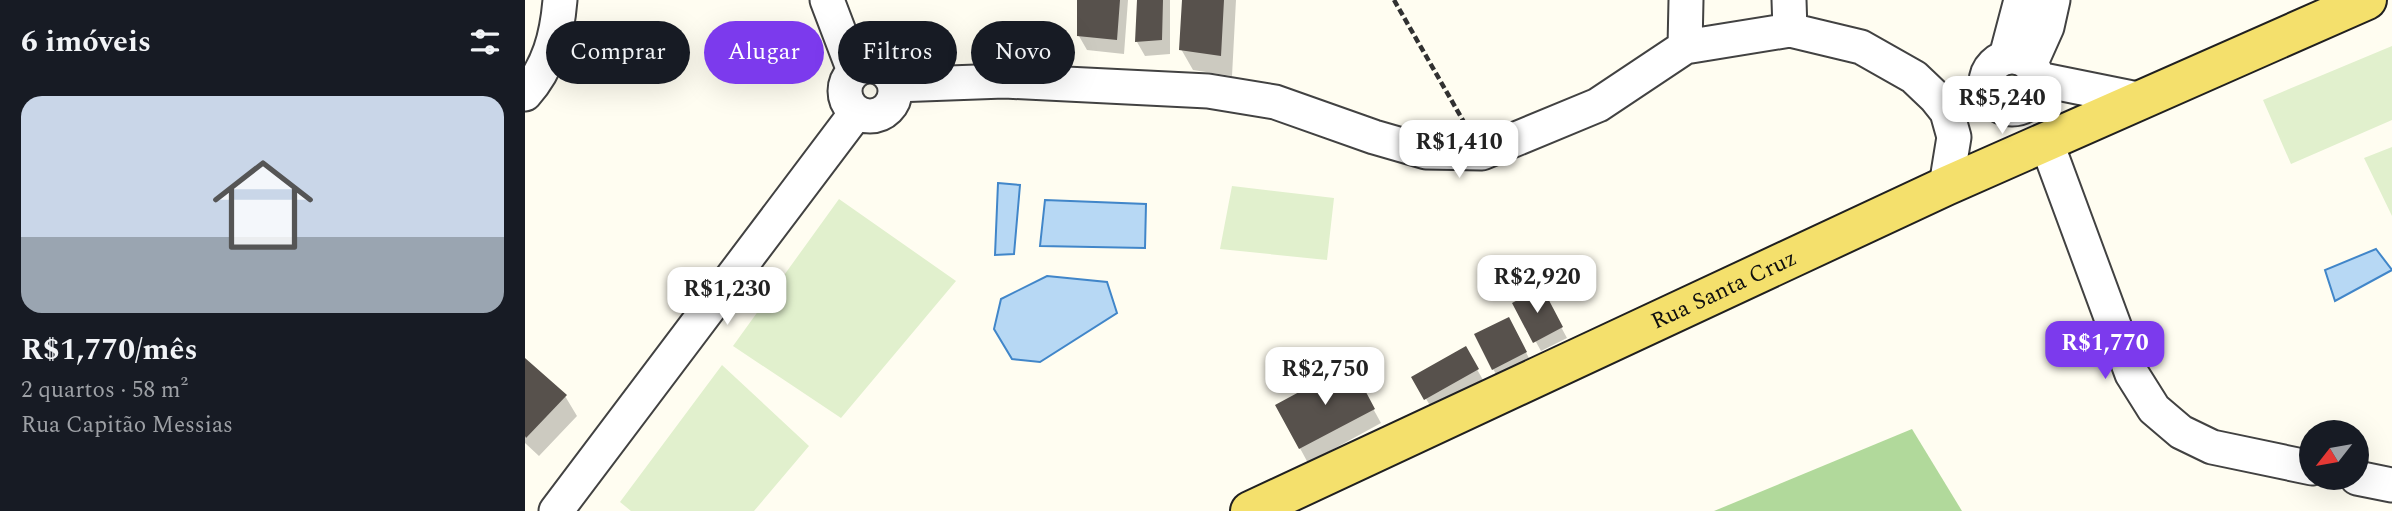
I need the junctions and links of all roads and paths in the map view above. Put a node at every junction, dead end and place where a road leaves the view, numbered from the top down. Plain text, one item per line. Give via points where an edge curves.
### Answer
1 (560, 0) edge
2 (827, 0) edge
3 (1394, 0) edge
4 (1686, 0) edge
5 (2021, 0) edge
6 (2053, 0) edge
7 (2367, 0) edge
8 (1790, 15) edge
9 (838, 29) edge
10 (1685, 47) junction
11 (2025, 67) junction
12 (846, 84) edge
13 (895, 85) joint
14 (525, 94) edge
15 (1988, 95) junction
16 (2141, 100) junction
17 (1947, 112) junction
18 (856, 113) junction
19 (2047, 144) junction
20 (1482, 153) junction
21 (1946, 187) junction
22 (2299, 465) edge
23 (2369, 480) edge
24 (2392, 485) edge
25 (556, 511) edge
26 (1250, 511) edge

1 - 14 street via 557,36 538,79
2 - 9 street
3 - 20 path
4 - 10 street
5 - 11 street
6 - 11 street via 2047,27
7 - 16 main road, Rua Santa Cruz
8 - 10 street
8 - 17 street via 1914,76
10 - 20 street via 1598,105
11 - 15 street via 1989,68
11 - 15 street via 2035,95 2016,109 2000,106
11 - 16 street
12 - 18 street via 846,101
13 - 18 street via 894,100 885,113 870,117
13 - 20 street via 1004,81 1208,91 1275,102 1426,152
15 - 17 street
16 - 19 main road, Rua Santa Cruz
17 - 21 street via 1954,137
18 - 25 street
19 - 21 main road, Rua Santa Cruz
19 - 22 street via 2132,374 2154,409 2181,432 2212,447
21 - 26 main road, Rua Santa Cruz
23 - 24 street

